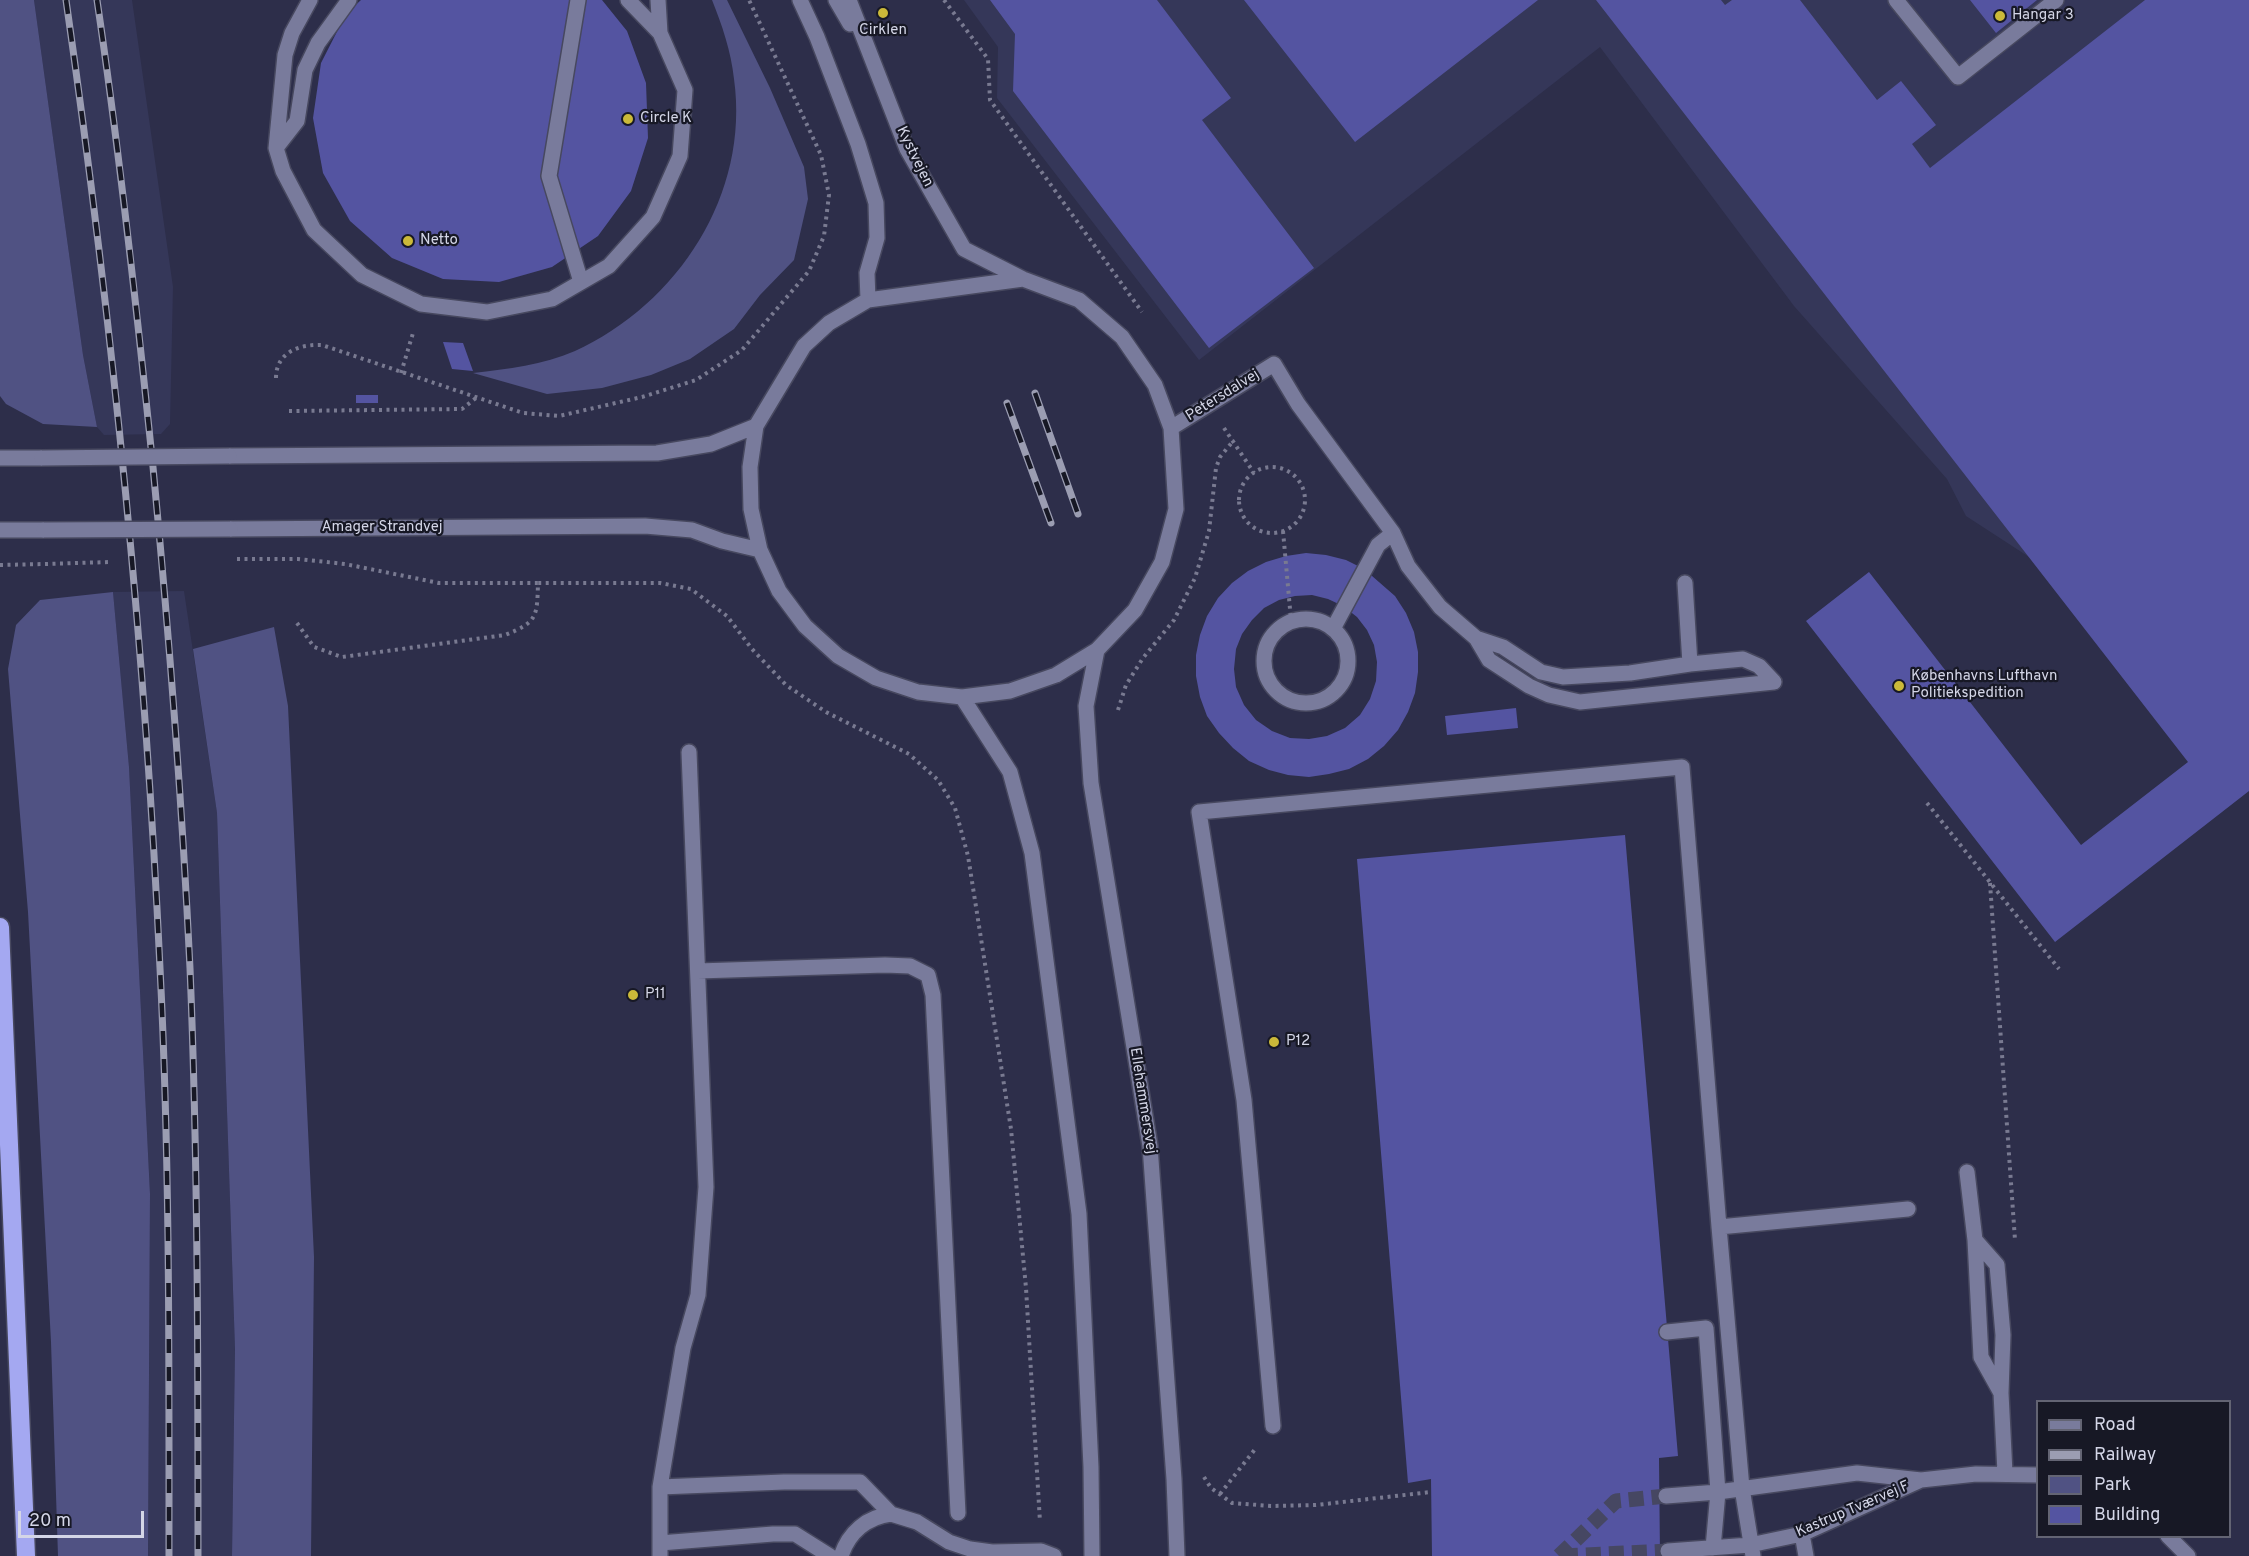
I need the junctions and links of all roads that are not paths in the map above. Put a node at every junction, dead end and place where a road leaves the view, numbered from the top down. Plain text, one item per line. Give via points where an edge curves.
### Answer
1 (310, 0) edge
2 (349, 0) edge
3 (578, 0) edge
4 (628, 0) edge
5 (658, 0) edge
6 (800, 0) edge
7 (836, 0) edge
8 (849, 0) edge
9 (1896, 0) edge
10 (2056, 0) edge
11 (660, 33) junction
12 (305, 69) junction
13 (878, 73) junction
14 (280, 93) junction
15 (276, 148) junction
16 (1023, 279) junction
17 (581, 282) junction
18 (868, 300) junction
19 (756, 426) junction
20 (1171, 428) junction
21 (0, 458) edge
22 (0, 530) edge
23 (1393, 533) junction
24 (760, 550) junction
25 (1685, 583) dead end
26 (1334, 627) junction
27 (1476, 638) junction
28 (1097, 650) junction
29 (1690, 664) junction
30 (962, 696) junction
31 (689, 752) dead end
32 (0, 927) edge
33 (698, 971) junction
34 (1968, 1172) dead end
35 (1908, 1209) dead end
36 (1719, 1227) junction
37 (1975, 1240) junction
38 (1667, 1332) dead end
39 (2001, 1393) junction
40 (1273, 1426) road end
41 (2005, 1473) junction
42 (2036, 1475) edge
43 (1921, 1480) junction
44 (660, 1487) junction
45 (1742, 1488) junction
46 (1718, 1492) junction
47 (1666, 1496) tunnel mouth
48 (957, 1513) dead end
49 (891, 1514) junction
50 (1802, 1534) junction
51 (2170, 1538) edge
52 (1713, 1548) junction
53 (660, 1550) edge
54 (1751, 1550) edge
55 (1668, 1551) dead end
56 (26, 1556) edge
57 (830, 1556) edge
58 (841, 1556) edge
59 (1054, 1556) edge
60 (1092, 1556) edge
61 (1177, 1556) edge
62 (1806, 1556) edge
63 (2188, 1556) edge

1 - 14 street via 285,54
2 - 12 street via 318,43
3 - 17 street via 549,176
4 - 11 street
5 - 11 street
6 - 18 street via 837,90 876,203 877,238 867,273
7 - 13 street
8 - 13 street, Kystvejen
9 - 10 street via 1958,76
11 - 17 street via 685,90 680,156 653,217 609,266
12 - 14 street
12 - 15 street via 297,121
13 - 16 street, Kystvejen via 907,149 964,249
14 - 15 street
15 - 17 street via 283,171 314,230 362,275 421,304 487,312 552,299
16 - 18 street
16 - 20 street, Kystvejen via 1078,300 1122,337 1155,385
18 - 19 street via 829,323 804,346
19 - 21 street, bridge via 711,444 657,453
19 - 24 street, Kystvejen via 750,467 751,509
20 - 23 street, Petersdalvej via 1274,364 1298,404
20 - 28 street, Kystvejen via 1176,509 1162,562 1135,610
22 - 24 street, Amager Strandvej, bridge via 645,526 692,530
23 - 26 street via 1378,545
23 - 27 street via 1408,566 1431,596
24 - 30 street, Kystvejen via 779,591 805,626 838,656 876,678 918,692
25 - 29 street
26 - 26 street via 1314,618 1291,620 1273,633 1264,654 1266,676 1279,694 1299,704 1321,701 1340,688 1348,668 1346,646
27 - 29 street via 1503,647 1541,672 1563,677
27 - 29 street via 1489,660 1529,686 1580,702 1774,682 1759,666 1743,659
28 - 30 street, Kystvejen via 1047,679 1010,691
28 - 61 street, Ellehammersvej via 1086,706 1091,783 1150,1146
30 - 60 street via 1010,772 1032,853 1079,1214
31 - 33 street
32 - 56 highway
33 - 44 street via 706,1188 699,1295 683,1348
33 - 48 street via 885,965 910,966 928,975 933,995
34 - 37 street
35 - 36 street
36 - 40 street via 1682,767 1199,812 1245,1100
36 - 45 street
37 - 39 street via 1981,1357
37 - 39 street via 1997,1265 2003,1335
38 - 46 street via 1706,1328
39 - 41 street
41 - 42 street, Kastrup Tværvej F
41 - 43 street, Kastrup Tværvej F
43 - 45 street via 1857,1473
43 - 50 street, Kastrup Tværvej F
44 - 49 street via 860,1482
44 - 53 street
45 - 46 street
45 - 54 street
46 - 47 street
46 - 52 street
49 - 58 street via 864,1523 844,1545
49 - 59 street via 917,1522 949,1542 970,1549 1041,1551
50 - 54 street, Kastrup Tværvej F
50 - 62 street
51 - 63 street
52 - 54 street, Kastrup Tværvej F
52 - 55 street, Kastrup Tværvej F
53 - 57 street via 795,1534

